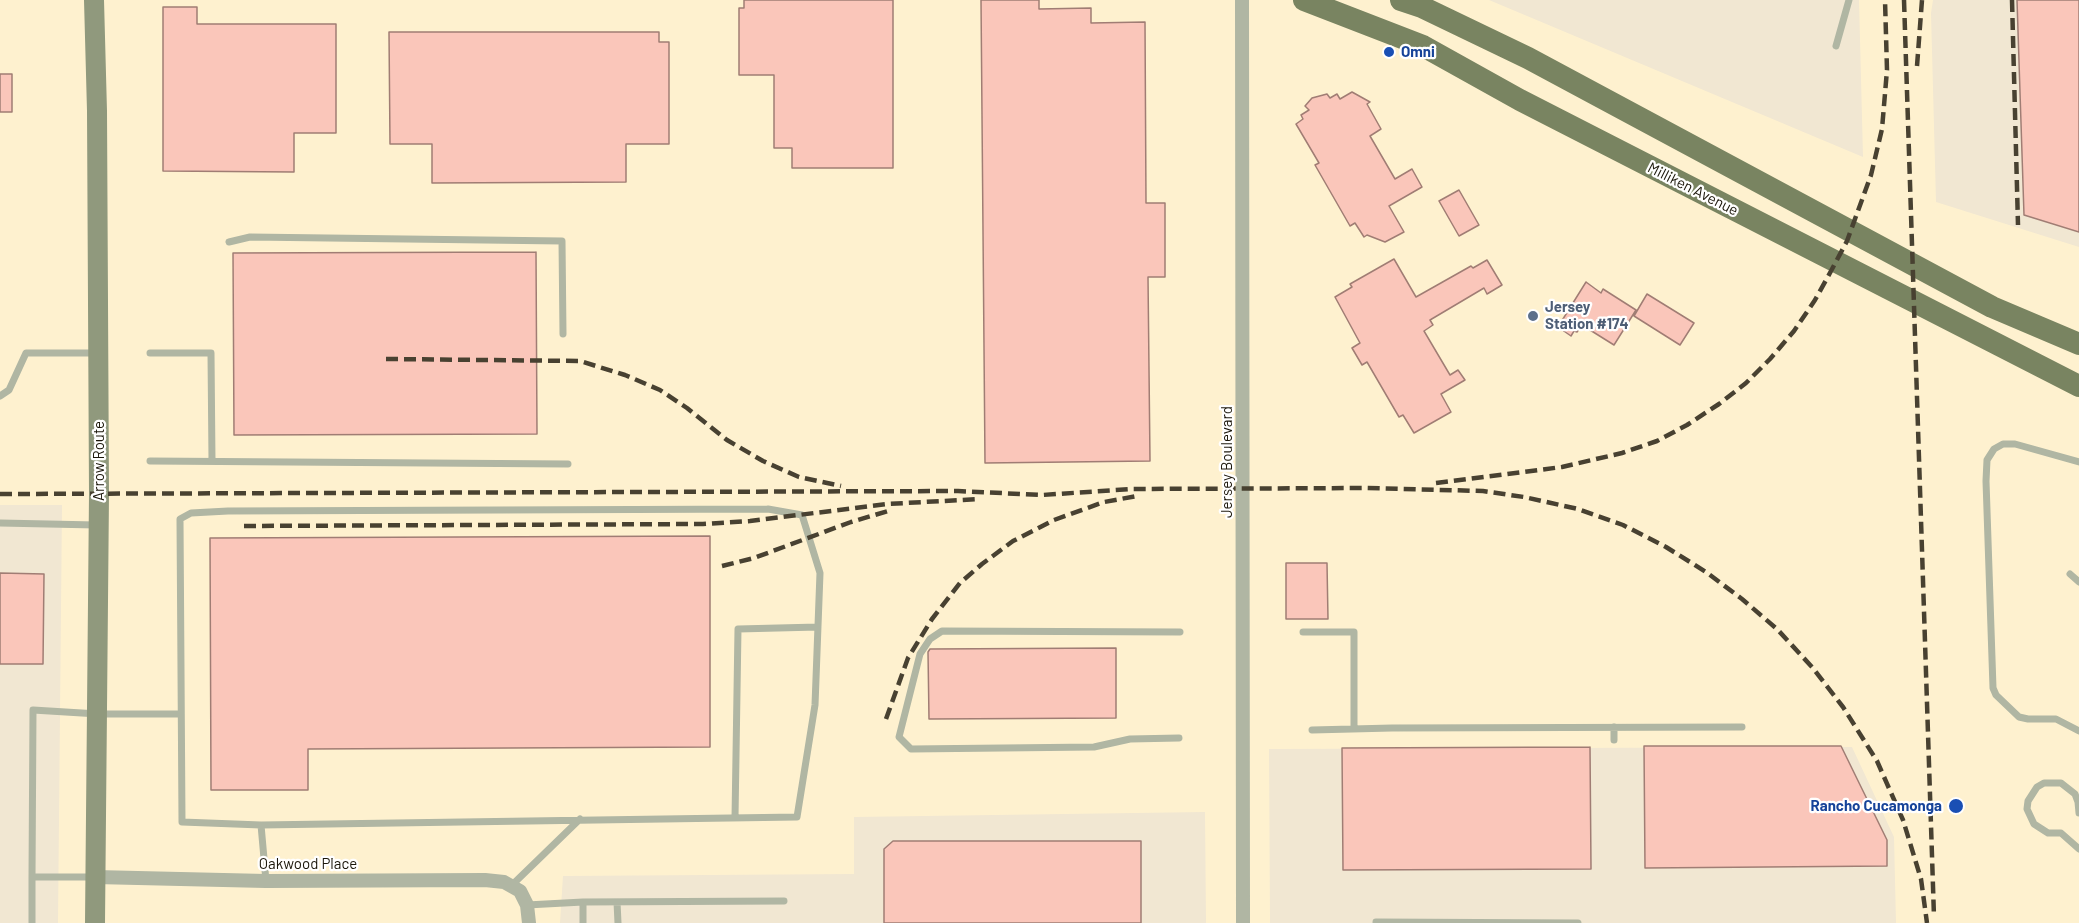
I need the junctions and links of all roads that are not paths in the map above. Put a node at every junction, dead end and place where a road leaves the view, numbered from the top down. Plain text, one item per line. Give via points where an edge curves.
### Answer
1 (94, 0) edge
2 (1242, 0) edge
3 (1304, 0) edge
4 (1401, 0) edge
5 (1849, 0) edge
6 (1836, 46) dead end
7 (229, 242) dead end
8 (563, 334) dead end
9 (2079, 344) edge
10 (99, 353) junction
11 (150, 353) dead end
12 (2079, 386) edge
13 (0, 396) edge
14 (150, 461) dead end
15 (212, 461) junction
16 (2079, 462) edge
17 (568, 464) dead end
18 (0, 523) edge
19 (99, 525) junction
20 (2070, 574) dead end
21 (2079, 582) edge
22 (818, 627) junction
23 (1180, 632) dead end
24 (1303, 632) dead end
25 (98, 714) junction
26 (181, 714) junction
27 (1614, 727) junction
28 (1742, 727) dead end
29 (1354, 729) junction
30 (1312, 730) dead end
31 (2079, 731) edge
32 (1179, 738) dead end
33 (1614, 740) dead end
34 (2079, 813) edge
35 (735, 818) junction
36 (580, 819) junction
37 (261, 825) junction
38 (2079, 849) edge
39 (32, 877) junction
40 (95, 878) junction
41 (266, 881) junction
42 (515, 888) junction
43 (784, 901) dead end
44 (583, 902) junction
45 (617, 902) junction
46 (527, 905) junction
47 (1376, 922) edge
48 (32, 923) edge
49 (94, 923) edge
50 (529, 923) edge
51 (583, 923) edge
52 (618, 923) edge
53 (1243, 923) edge
54 (1578, 923) edge

1 - 10 main road, Arrow Route
2 - 53 street, Jersey Boulevard
3 - 12 main road, Milliken Avenue via 1423,46 1520,100
4 - 9 main road via 1528,58 1992,307
5 - 6 lane
7 - 8 lane via 250,237 562,241
10 - 13 lane via 26,353 9,390
10 - 19 main road, Arrow Route
11 - 15 lane via 211,353
14 - 15 lane
15 - 17 lane
16 - 31 lane via 2003,444 1987,460 1986,481 1993,688 2019,717 2056,719
18 - 19 lane
19 - 25 main road, Arrow Route
20 - 21 lane
22 - 26 lane via 820,573 802,515 768,509 191,513 180,519
22 - 35 lane via 815,705 797,817
22 - 35 lane via 738,629
23 - 32 lane via 942,631 930,639 920,654 899,737 911,749 1094,747 1130,739
24 - 29 lane via 1354,632
25 - 26 lane
25 - 39 lane via 33,710
25 - 40 main road, Arrow Route
26 - 37 lane via 182,822
27 - 28 lane
27 - 29 lane
27 - 33 lane
29 - 30 lane
34 - 38 lane via 2075,794 2061,783 2044,783 2031,793 2028,801 2034,824 2048,833 2061,833
35 - 36 lane
36 - 37 lane
36 - 42 lane
37 - 41 lane
39 - 40 lane
39 - 48 lane
40 - 41 street, Oakwood Place
40 - 49 main road, Arrow Route
41 - 42 street, Oakwood Place via 485,880
42 - 46 street
43 - 45 lane
44 - 45 lane
44 - 46 lane
44 - 51 lane
45 - 52 lane
46 - 50 street
47 - 54 lane

